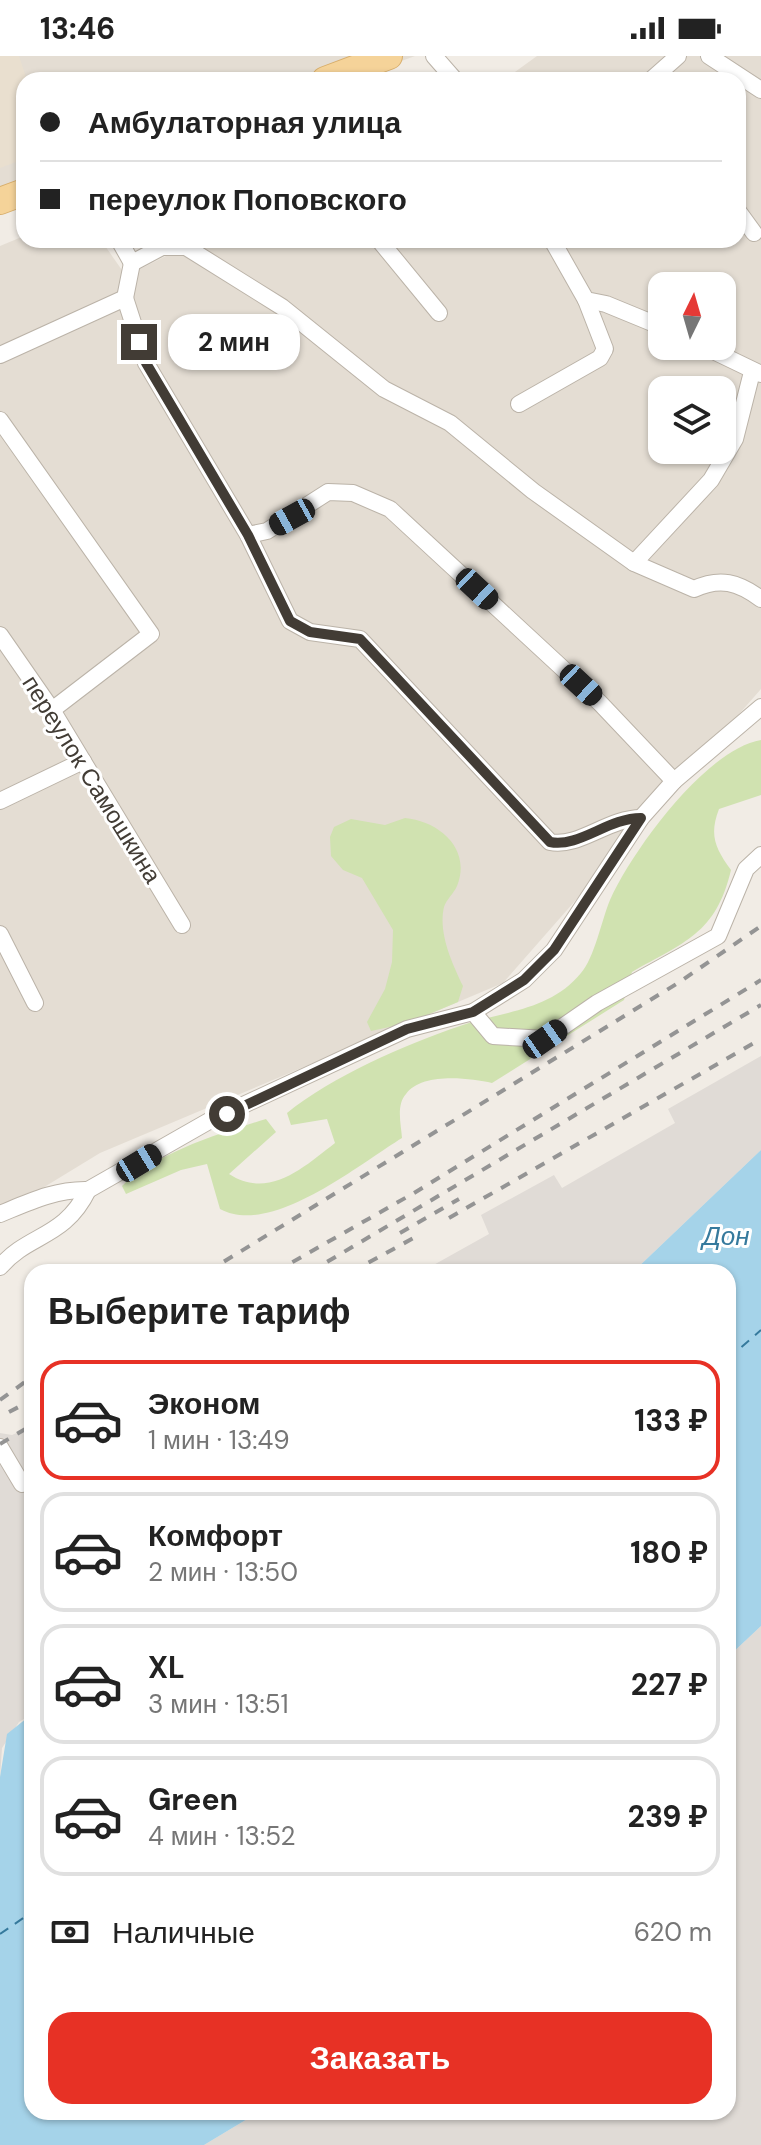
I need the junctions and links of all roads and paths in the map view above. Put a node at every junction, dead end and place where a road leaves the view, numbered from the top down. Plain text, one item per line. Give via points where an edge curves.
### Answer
1 (389, 56) edge
2 (434, 56) edge
3 (678, 56) edge
4 (709, 56) edge
5 (346, 72) edge
6 (448, 72) edge
7 (660, 72) edge
8 (733, 72) edge
9 (746, 222) edge
10 (754, 233) dead end
11 (124, 248) edge
12 (160, 248) edge
13 (200, 248) edge
14 (386, 248) edge
15 (557, 248) edge
16 (132, 263) junction
17 (125, 298) junction
18 (586, 300) junction
19 (439, 313) dead end
20 (648, 321) edge
21 (0, 355) edge
22 (730, 360) edge
23 (756, 373) edge
24 (519, 404) dead end
25 (0, 420) edge
26 (248, 535) junction
27 (634, 563) junction
28 (761, 599) edge
29 (0, 635) edge
30 (761, 707) edge
31 (52, 710) junction
32 (83, 761) junction
33 (674, 781) junction
34 (0, 801) edge
35 (641, 818) junction
36 (761, 855) edge
37 (182, 925) dead end
38 (0, 934) edge
39 (35, 1003) dead end
40 (473, 1012) junction
41 (88, 1190) junction
42 (0, 1214) edge
43 (0, 1267) edge
44 (0, 1447) edge
45 (22, 1484) dead end

1 - 5 main road
2 - 6 street
3 - 7 street
4 - 8 street
9 - 10 street
11 - 16 street
12 - 16 street
13 - 27 street via 384,389 450,423
14 - 19 street
15 - 18 street
16 - 17 street
17 - 21 street
17 - 26 street via 146,363
18 - 20 street
18 - 24 street via 605,349 600,358
22 - 23 street
23 - 27 street via 735,439 711,480
25 - 31 street via 151,634
26 - 33 street via 267,531 328,492 353,493 390,509 600,703
26 - 35 street via 290,621 310,632 360,639 550,842 563,845 623,818
27 - 28 street via 694,589 714,580 743,586
29 - 31 street, переулок Самошкина
30 - 33 street
31 - 32 street, переулок Самошкина
32 - 34 street
32 - 37 street, переулок Самошкина
33 - 35 street
35 - 40 street via 554,950 524,980
36 - 40 street via 746,869 718,936 597,1003 545,1039 493,1036
38 - 39 street
40 - 41 street via 407,1029 209,1121
41 - 42 street via 49,1194
41 - 43 street via 69,1221
44 - 45 street

